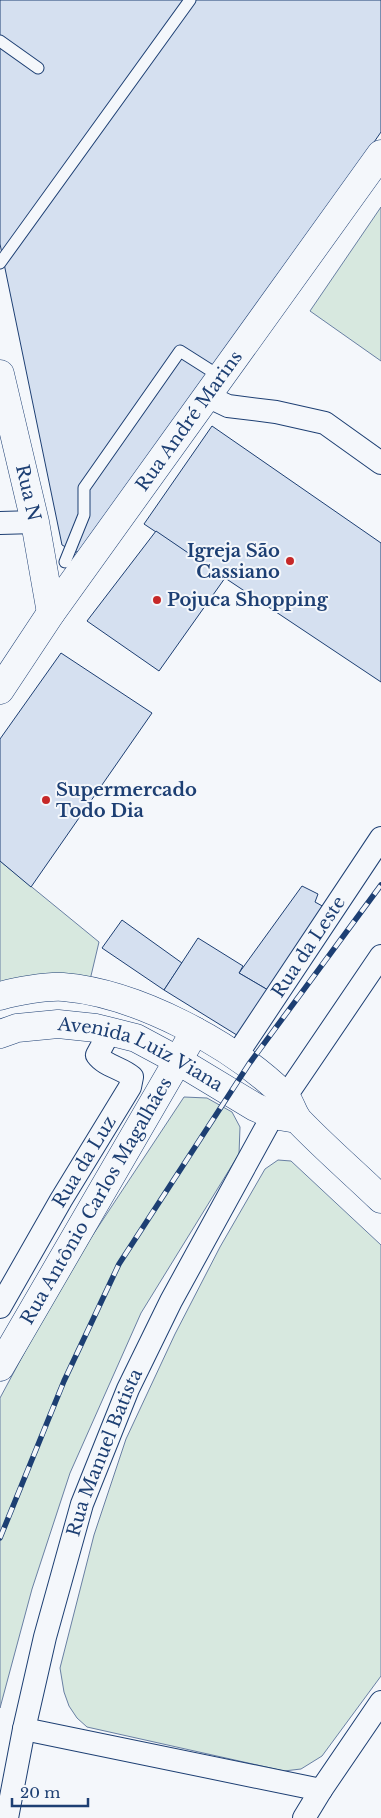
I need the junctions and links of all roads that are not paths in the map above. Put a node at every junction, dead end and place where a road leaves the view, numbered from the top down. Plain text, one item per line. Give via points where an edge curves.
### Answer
1 (190, 0) edge
2 (0, 41) edge
3 (38, 68) dead end
4 (381, 154) edge
5 (0, 263) edge
6 (0, 374) edge
7 (214, 386) junction
8 (381, 462) edge
9 (0, 523) edge
10 (37, 534) junction
11 (92, 556) junction
12 (65, 562) junction
13 (51, 613) junction
14 (0, 690) edge
15 (381, 838) edge
16 (381, 956) edge
17 (0, 996) edge
18 (110, 1031) junction
19 (195, 1031) junction
20 (0, 1034) edge
21 (236, 1056) junction
22 (177, 1060) junction
23 (285, 1110) junction
24 (381, 1199) edge
25 (0, 1307) edge
26 (0, 1366) edge
27 (381, 1702) edge
28 (24, 1729) junction
29 (321, 1790) junction
30 (7, 1818) edge
31 (304, 1818) edge

1 - 5 lane
2 - 3 lane
4 - 7 street, Rua André Marins
6 - 10 street, Rua N
7 - 8 street via 228,406 325,423
7 - 11 street, Rua André Marins
7 - 12 lane via 180,350 84,488 84,515
9 - 10 street
10 - 12 street via 44,552
10 - 13 street, Rua N
11 - 12 street
11 - 13 street, Rua André Marins
13 - 14 street, Rua André Marins
15 - 21 street, Rua da Leste
16 - 23 street, Rua Manuel Batista
17 - 19 street, Avenida Luiz Viana via 62,987 95,992 125,999
18 - 20 street, Avenida Luiz Viana via 58,1024 17,1028
18 - 22 street, Avenida Luiz Viana via 136,1038
18 - 25 street, Rua da Luz via 97,1055 128,1073 132,1077 130,1087
19 - 21 street, Avenida Luiz Viana
19 - 22 street, Rua Antônio Carlos Magalhães
21 - 23 street, Avenida Luiz Viana via 249,1064
22 - 23 street, Avenida Luiz Viana via 239,1098
22 - 26 street, Rua Antônio Carlos Magalhães
23 - 24 street
23 - 28 street, Rua Manuel Batista via 171,1301 120,1410 82,1504 45,1636
27 - 29 street
28 - 29 street
28 - 30 street, Rua Manuel Batista
29 - 31 street

